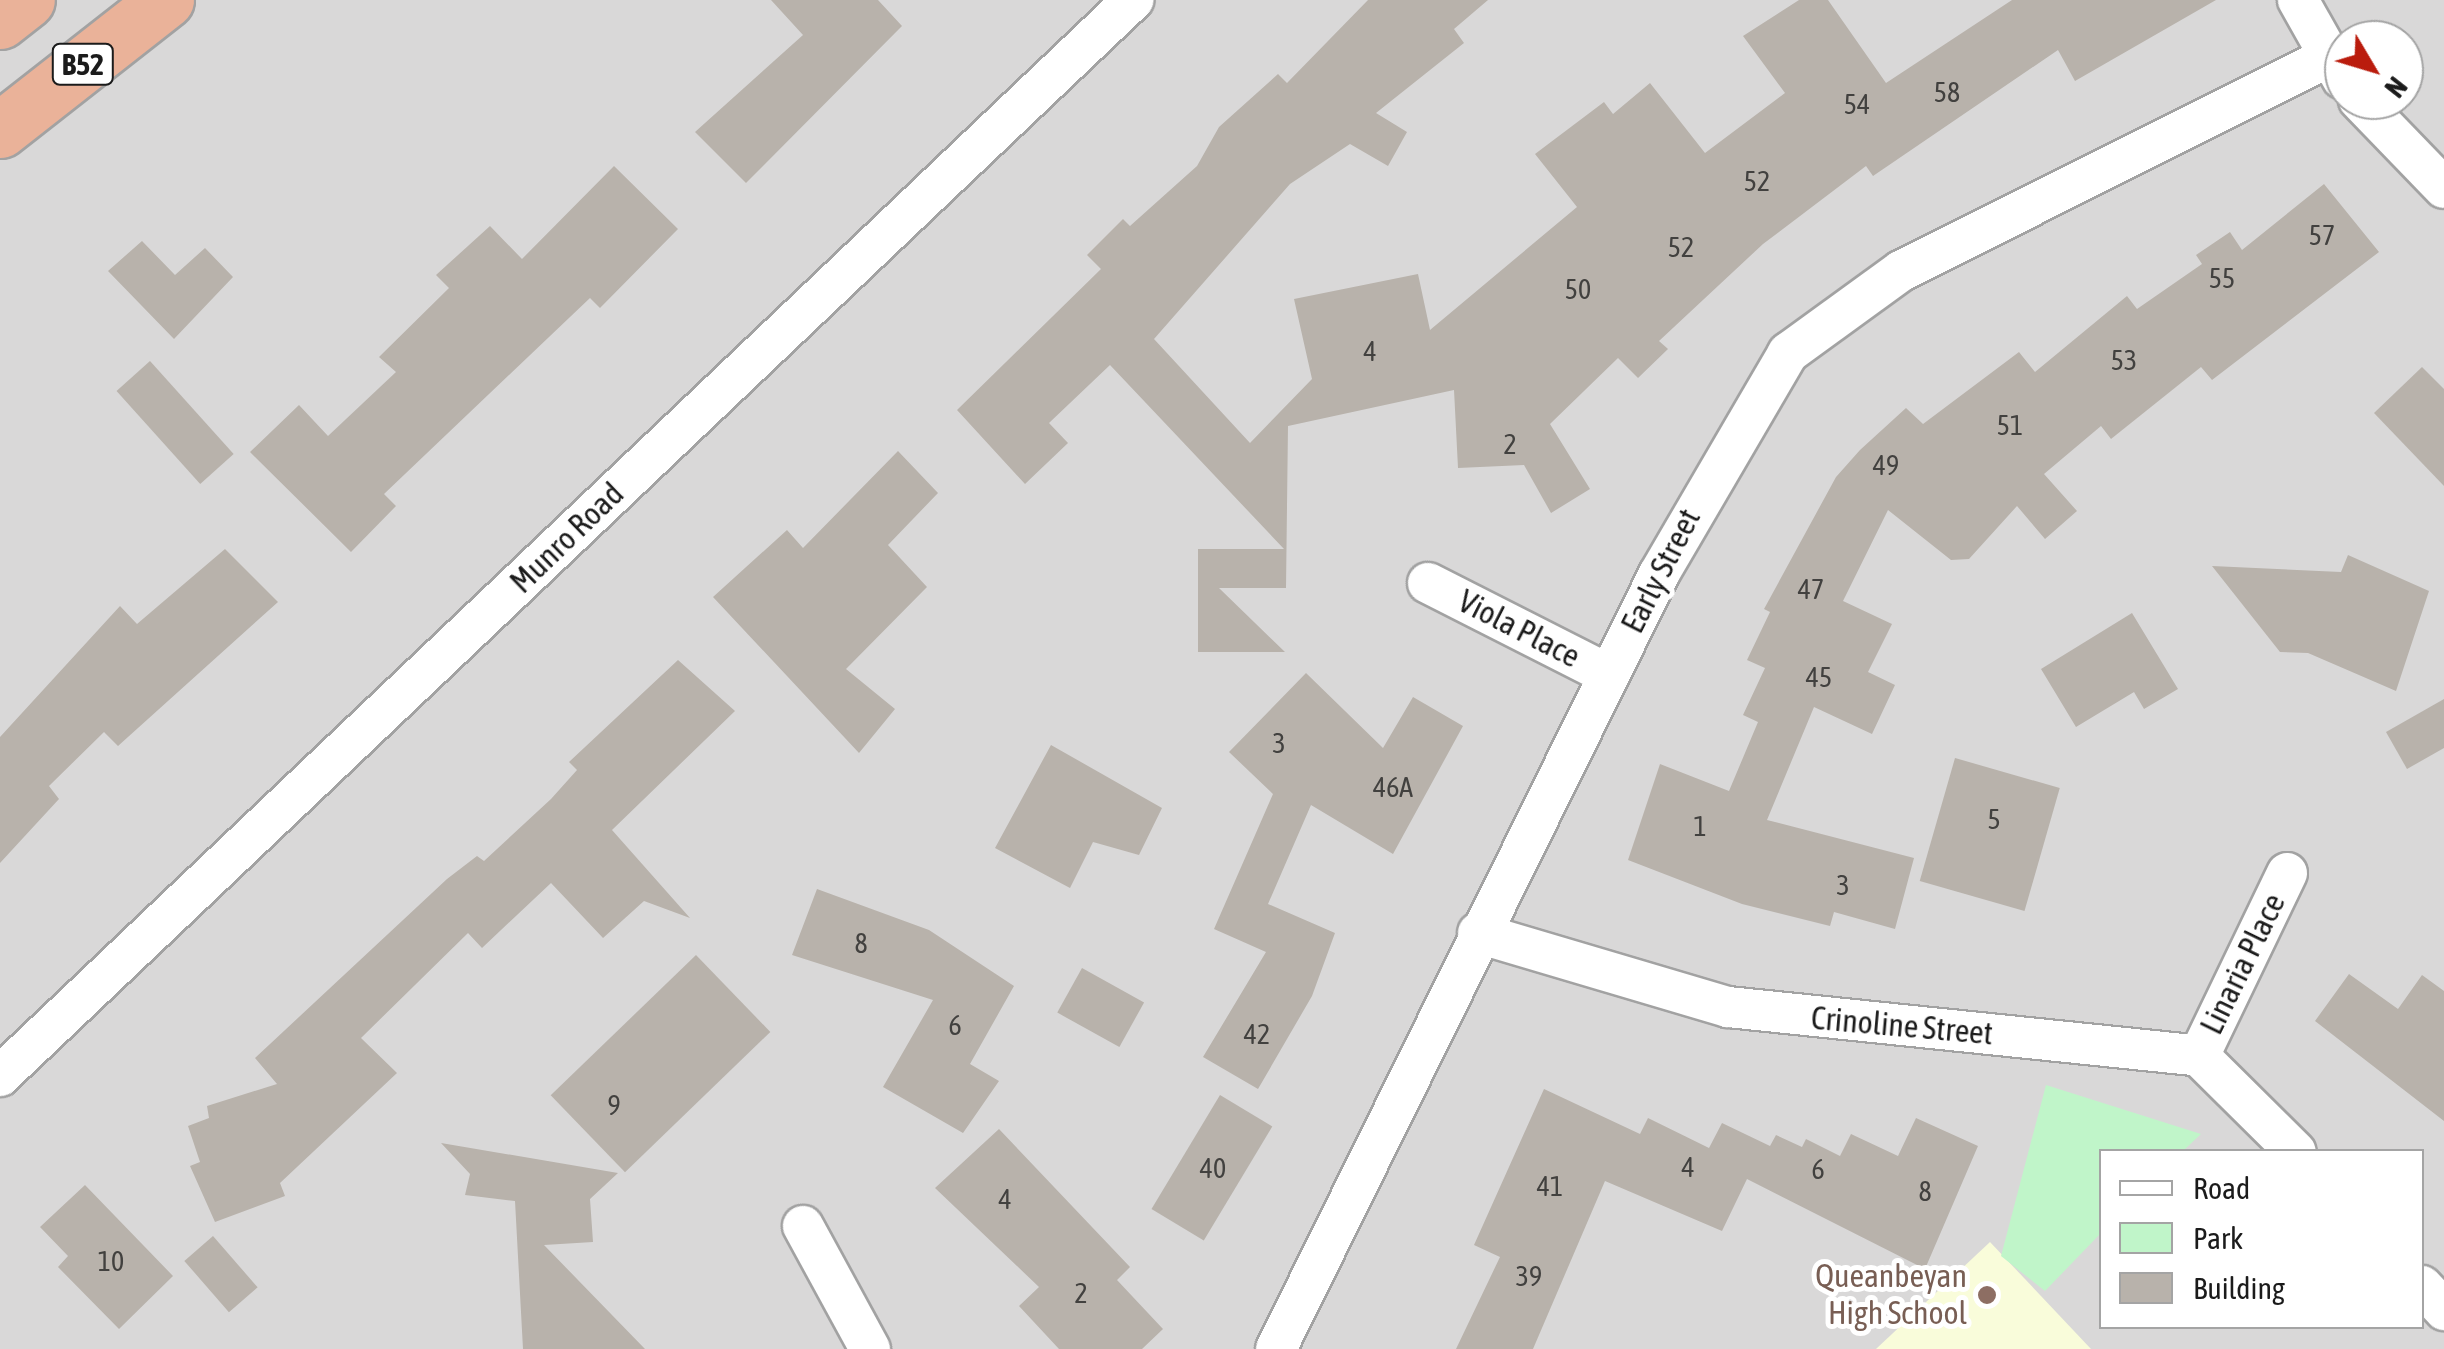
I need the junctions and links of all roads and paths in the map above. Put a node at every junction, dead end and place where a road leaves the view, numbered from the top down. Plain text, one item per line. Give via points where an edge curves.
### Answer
1 (27, 0) edge
2 (166, 0) edge
3 (1132, 0) edge
4 (2298, 0) edge
5 (0, 21) edge
6 (2324, 49) edge
7 (2324, 75) edge
8 (2378, 120) edge
9 (0, 130) edge
10 (2444, 188) edge
11 (1428, 583) dead end
12 (1609, 674) junction
13 (2287, 872) dead end
14 (1478, 932) junction
15 (2199, 1056) junction
16 (0, 1076) edge
17 (2293, 1149) edge
18 (802, 1226) dead end
19 (2424, 1288) edge
20 (2444, 1310) edge
21 (870, 1349) edge
22 (1276, 1349) edge

1 - 5 highway, B52
2 - 9 highway, B52
3 - 16 street, Munro Road
4 - 6 street
7 - 12 street, Early Street via 1901,271 1788,353 1721,456
8 - 10 street
11 - 12 street, Viola Place
12 - 14 street, Early Street
13 - 15 street, Linaria Place
14 - 15 street, Crinoline Street via 1728,1007
14 - 22 street, Early Street
15 - 17 street
18 - 21 street
19 - 20 street

